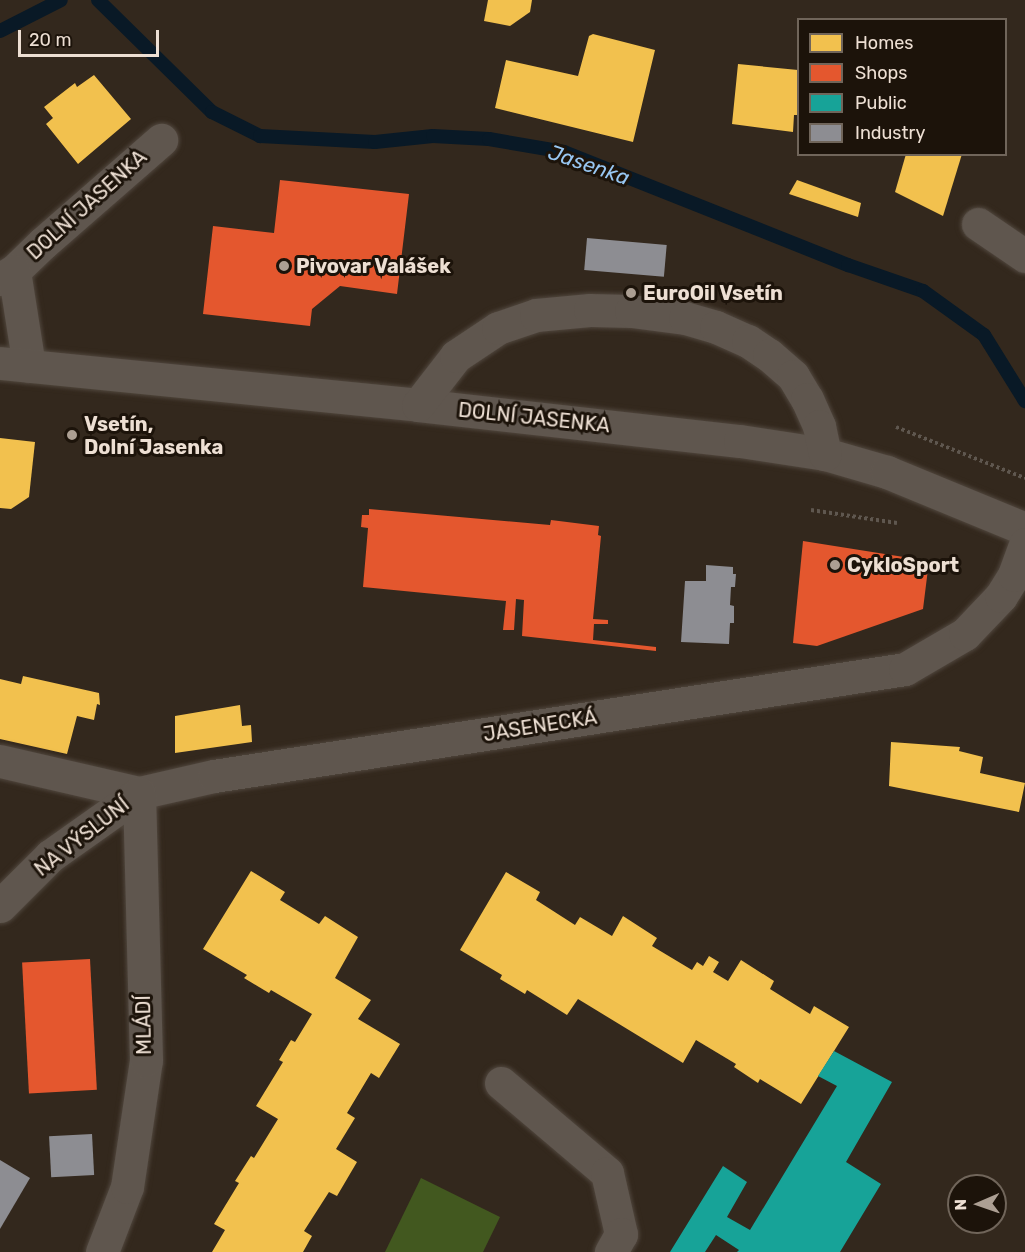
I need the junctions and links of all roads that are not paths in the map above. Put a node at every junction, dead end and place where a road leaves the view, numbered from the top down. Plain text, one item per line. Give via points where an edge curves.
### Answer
1 (161, 140) dead end
2 (978, 224) dead end
3 (1025, 256) edge
4 (7, 275) edge
5 (14, 364) edge
6 (418, 405) junction
7 (825, 454) junction
8 (1025, 529) edge
9 (1025, 544) edge
10 (0, 761) edge
11 (139, 793) junction
12 (0, 906) edge
13 (501, 1083) dead end
14 (102, 1252) edge
15 (610, 1252) edge

1 - 4 street, DOLNÍ JASENKA
2 - 3 street
4 - 5 street, DOLNÍ JASENKA
5 - 6 street, DOLNÍ JASENKA
6 - 7 street, DOLNÍ JASENKA
6 - 7 street via 456,356 498,328 536,315 631,311 685,318 716,327 769,355 793,376 807,399 819,426
7 - 8 street, DOLNÍ JASENKA via 887,472
9 - 11 street, JASENECKÁ via 1014,575 1001,596 965,634 905,669 214,776
10 - 11 street, JASENECKÁ
11 - 12 street, NA VÝSLUNÍ via 50,856
11 - 14 street, MLÁDÍ via 146,1060 127,1187
13 - 15 street via 607,1173 621,1234

